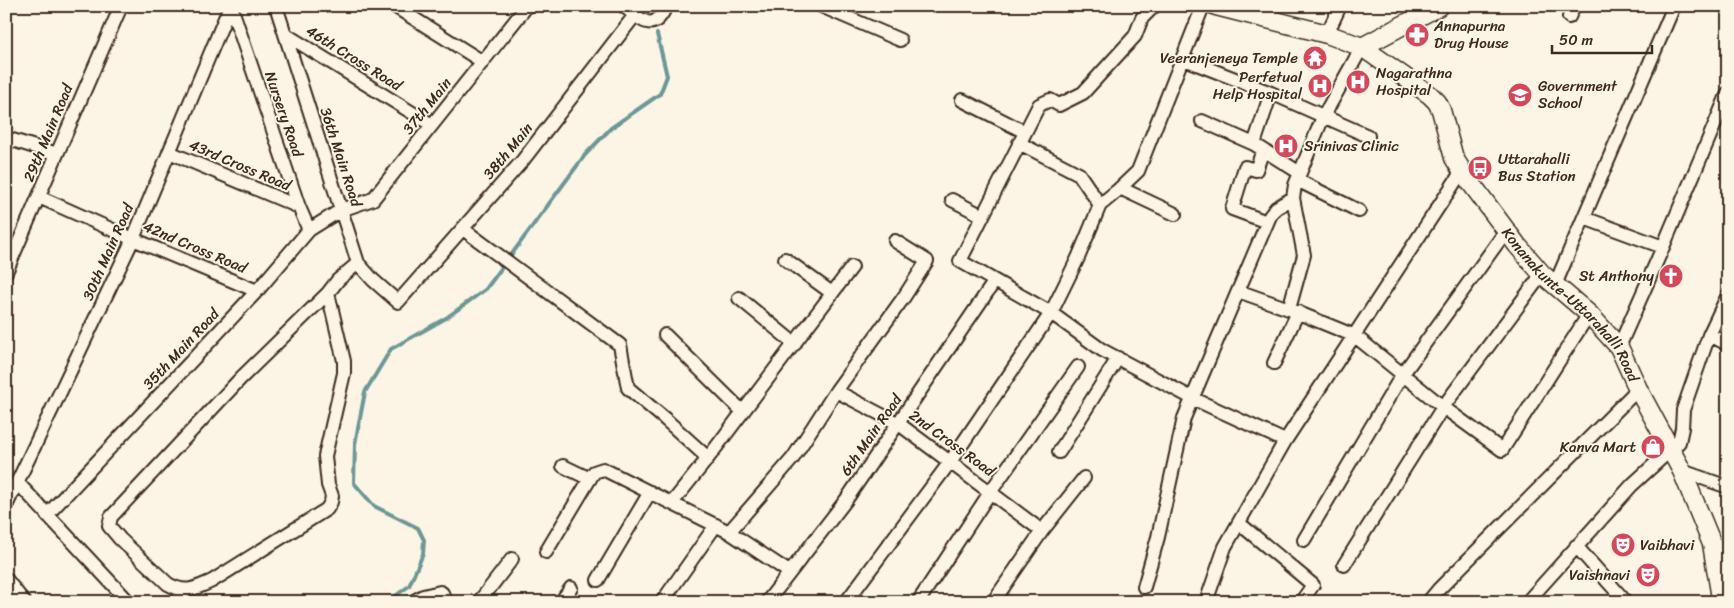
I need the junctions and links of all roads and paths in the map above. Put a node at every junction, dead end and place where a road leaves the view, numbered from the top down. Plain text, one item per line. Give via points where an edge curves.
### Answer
1 (120, 6) edge
2 (230, 6) edge
3 (276, 6) edge
4 (394, 6) edge
5 (527, 6) edge
6 (624, 6) edge
7 (666, 6) edge
8 (821, 6) edge
9 (1154, 6) edge
10 (1214, 6) edge
11 (1340, 6) edge
12 (1439, 6) edge
13 (1674, 6) edge
14 (635, 16) junction
15 (285, 34) junction
16 (1328, 34) junction
17 (900, 40) dead end
18 (1362, 47) junction
19 (1184, 58) junction
20 (483, 62) junction
21 (1271, 93) junction
22 (1728, 93) edge
23 (962, 100) dead end
24 (1324, 117) junction
25 (1202, 121) dead end
26 (432, 125) junction
27 (1368, 136) dead end
28 (6, 138) edge
29 (1022, 138) junction
30 (1259, 147) junction
31 (169, 152) junction
32 (57, 154) junction
33 (1462, 171) junction
34 (1298, 176) junction
35 (1120, 188) junction
36 (39, 197) junction
37 (1293, 198) junction
38 (952, 200) dead end
39 (1100, 205) junction
40 (299, 207) junction
41 (341, 210) junction
42 (1359, 211) dead end
43 (1175, 214) dead end
44 (983, 216) junction
45 (1584, 218) junction
46 (1268, 222) junction
47 (463, 229) junction
48 (309, 230) junction
49 (1506, 231) junction
50 (133, 239) junction
51 (894, 242) dead end
52 (1663, 247) junction
53 (785, 259) dead end
54 (358, 263) junction
55 (852, 267) dead end
56 (6, 272) edge
57 (1549, 279) junction
58 (994, 282) junction
59 (257, 291) junction
60 (1238, 291) junction
61 (328, 293) junction
62 (832, 293) junction
63 (1728, 295) edge
64 (739, 298) dead end
65 (398, 302) joint
66 (1293, 311) junction
67 (1050, 313) junction
68 (1590, 314) junction
69 (665, 335) dead end
70 (1709, 335) junction
71 (1355, 336) junction
72 (795, 344) junction
73 (1728, 344) edge
74 (1619, 347) junction
75 (1118, 358) junction
76 (1274, 363) dead end
77 (1078, 368) dead end
78 (1402, 375) junction
79 (1638, 389) junction
80 (836, 391) junction
81 (1192, 398) junction
82 (1443, 407) junction
83 (743, 412) junction
84 (899, 424) junction
85 (1285, 442) junction
86 (1671, 450) junction
87 (1059, 452) dead end
88 (708, 458) junction
89 (950, 462) junction
90 (563, 466) dead end
91 (1682, 471) junction
92 (1084, 478) dead end
93 (590, 479) junction
94 (17, 482) junction
95 (1728, 487) edge
96 (650, 492) junction
97 (991, 492) junction
98 (672, 503) junction
99 (6, 506) edge
100 (47, 515) junction
101 (1240, 524) junction
102 (716, 525) junction
103 (1042, 531) junction
104 (729, 532) junction
105 (1304, 540) dead end
106 (1576, 546) junction
107 (546, 552) dead end
108 (512, 559) dead end
109 (1344, 565) dead end
110 (789, 572) junction
111 (6, 579) edge
112 (598, 580) dead end
113 (1144, 586) dead end
114 (571, 588) dead end
115 (186, 590) junction
116 (1533, 599) edge
117 (419, 600) edge
118 (24, 602) edge
119 (128, 602) edge
120 (175, 602) edge
121 (446, 602) edge
122 (479, 602) edge
123 (561, 602) edge
124 (662, 602) edge
125 (767, 602) edge
126 (846, 602) edge
127 (918, 602) edge
128 (993, 602) edge
129 (1206, 602) edge
130 (1302, 602) edge
131 (1428, 602) edge
132 (1626, 602) edge
133 (1720, 602) edge

1 - 32 street, 29th Main Road
2 - 31 street, 30th Main Road
2 - 40 street, Nursery Road
3 - 15 street, 36th Main Road
4 - 20 street
5 - 20 street, 37th Main
6 - 14 street
7 - 14 street via 656,23
8 - 17 street
9 - 29 street via 1142,18 1136,36 1083,93 1059,105 1050,100 1039,105
10 - 16 main road, Konanakunte-Uttarahalli Road
10 - 19 street
11 - 16 street
12 - 18 main road
13 - 45 street
14 - 47 street, 38th Main via 523,160
15 - 26 street, 46th Cross Road
15 - 41 street, 36th Main Road
16 - 18 main road, Konanakunte-Uttarahalli Road
18 - 24 street
18 - 33 main road, Konanakunte-Uttarahalli Road via 1437,102 1454,158
19 - 21 street
19 - 35 street via 1138,171
20 - 26 street, 37th Main
21 - 24 street
21 - 30 street
22 - 52 street
23 - 29 street
24 - 27 street
24 - 34 street
25 - 30 street
26 - 41 street, 37th Main via 373,199
28 - 32 street
29 - 39 street via 1079,174
29 - 44 street
30 - 34 street
30 - 46 street via 1256,170 1245,167 1232,209
31 - 40 street, 43rd Cross Road
31 - 50 street, 30th Main Road
32 - 36 street, 29th Main Road
33 - 49 main road, Konanakunte-Uttarahalli Road
33 - 71 street
34 - 37 street
34 - 42 street
35 - 39 street
35 - 43 street
36 - 50 street, 42nd Cross Road
36 - 56 street, 29th Main Road
37 - 46 street via 1276,208
37 - 66 street via 1304,255
38 - 44 street
39 - 67 street
40 - 48 street, Nursery Road
41 - 48 street, 35th Main Road
41 - 54 street, 36th Main Road
44 - 58 street via 960,262
45 - 52 street
45 - 57 street
46 - 60 street
47 - 65 street, 38th Main
47 - 88 street via 620,345 628,388
48 - 59 street, 35th Main Road
49 - 57 main road, Konanakunte-Uttarahalli Road
49 - 78 street
50 - 59 street, 42nd Cross Road
50 - 94 street, 30th Main Road
51 - 80 street via 927,260 904,298
52 - 74 street
53 - 62 street
54 - 61 street
54 - 65 street, 36th Main Road
55 - 62 street
57 - 68 main road, Konanakunte-Uttarahalli Road
57 - 82 street
58 - 67 street
58 - 84 street, 6th Main Road
59 - 100 street, 35th Main Road
60 - 66 street
60 - 81 street
61 - 115 street via 344,367 325,456 331,502 327,509 212,581
61 - 115 street via 241,378 111,517 109,526 120,539 168,584
62 - 72 street
63 - 70 street
64 - 72 street
66 - 71 street
66 - 76 street
67 - 75 street
67 - 89 street
68 - 74 main road, Konanakunte-Uttarahalli Road
68 - 82 street via 1502,450
69 - 83 street
70 - 73 street
70 - 86 street via 1683,410 1678,442
71 - 78 street
71 - 85 street
72 - 83 street
74 - 79 main road, Konanakunte-Uttarahalli Road
75 - 81 street
75 - 87 street
77 - 97 street
78 - 82 street
78 - 105 street
79 - 86 main road, Konanakunte-Uttarahalli Road
79 - 131 street
80 - 84 street, 2nd Cross Road
80 - 104 street via 792,458
81 - 85 street
81 - 113 street via 1180,429 1158,537
82 - 109 street
83 - 88 street
84 - 89 street, 2nd Cross Road
84 - 110 street, 6th Main Road via 846,500
85 - 101 street
86 - 91 main road, Konanakunte-Uttarahalli Road
86 - 106 street via 1632,485
88 - 98 street
89 - 97 street, 2nd Cross Road
89 - 126 street
90 - 93 street
91 - 95 street
91 - 133 main road, Konanakunte-Uttarahalli Road via 1712,544
92 - 103 street
93 - 96 street via 594,472 603,469
93 - 107 street
94 - 99 street, 30th Main Road
94 - 100 street
96 - 98 street
96 - 112 street
97 - 103 street, 2nd Cross Road
97 - 127 street
98 - 102 street
100 - 119 street
101 - 129 street via 1225,547
101 - 130 street via 1313,585
102 - 104 street
102 - 124 street
103 - 128 street
104 - 110 street
106 - 116 street
106 - 132 street
108 - 122 street
110 - 125 street, 6th Main Road
111 - 118 street
114 - 123 street
115 - 120 street
117 - 121 street via 441,592

